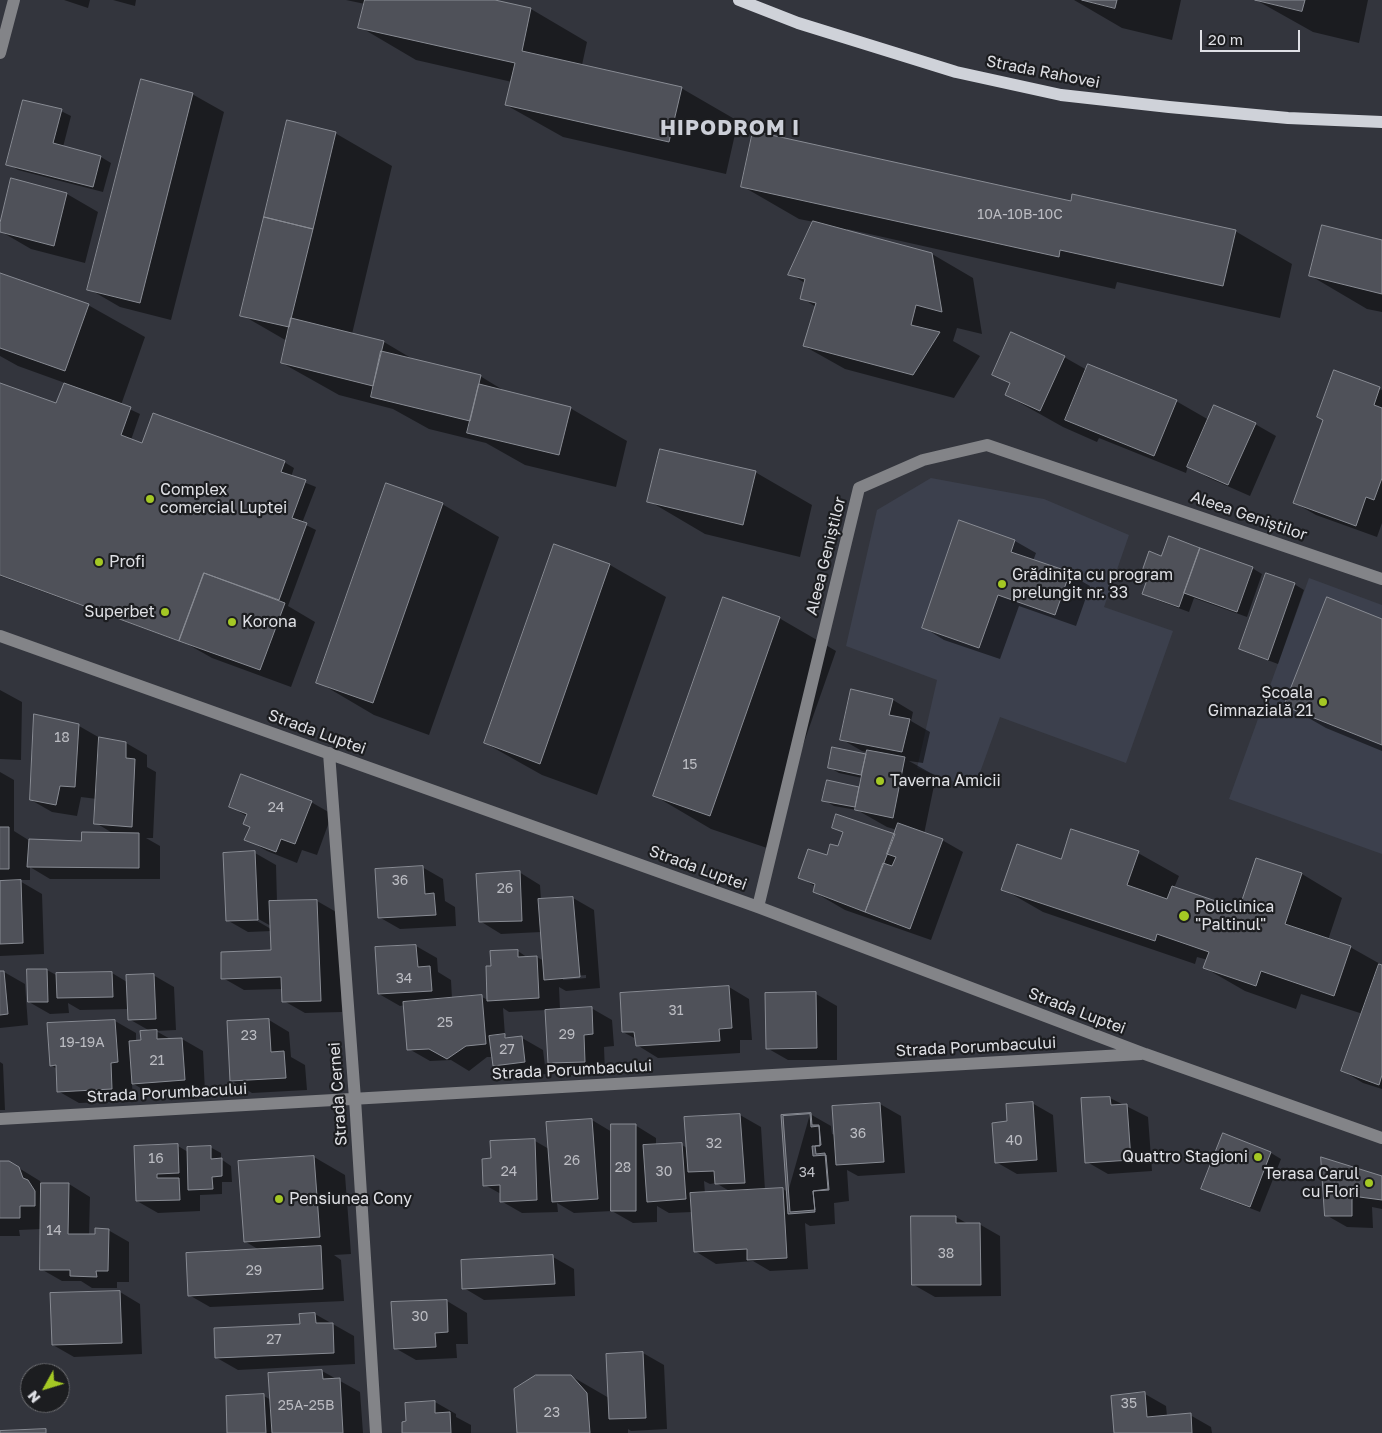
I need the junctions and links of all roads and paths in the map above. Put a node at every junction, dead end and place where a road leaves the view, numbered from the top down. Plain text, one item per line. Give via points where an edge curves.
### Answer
1 (14, 0) edge
2 (739, 0) edge
3 (0, 53) edge
4 (1382, 122) edge
5 (1382, 579) edge
6 (0, 636) edge
7 (329, 753) junction
8 (758, 907) junction
9 (1145, 1054) junction
10 (355, 1099) junction
11 (0, 1118) edge
12 (1382, 1138) edge
13 (376, 1433) edge

1 - 3 street
2 - 4 main road, Strada Rahovei via 798,23 956,72 1061,95 1288,118
5 - 8 street, Aleea Geniștilor via 987,445 923,460 859,488
6 - 7 street, Strada Luptei
7 - 8 street, Strada Luptei
7 - 10 street, Strada Cernei
8 - 9 street, Strada Luptei
9 - 10 street, Strada Porumbacului
9 - 12 street, Strada Luptei
10 - 11 street, Strada Porumbacului
10 - 13 street, Strada Cernei

